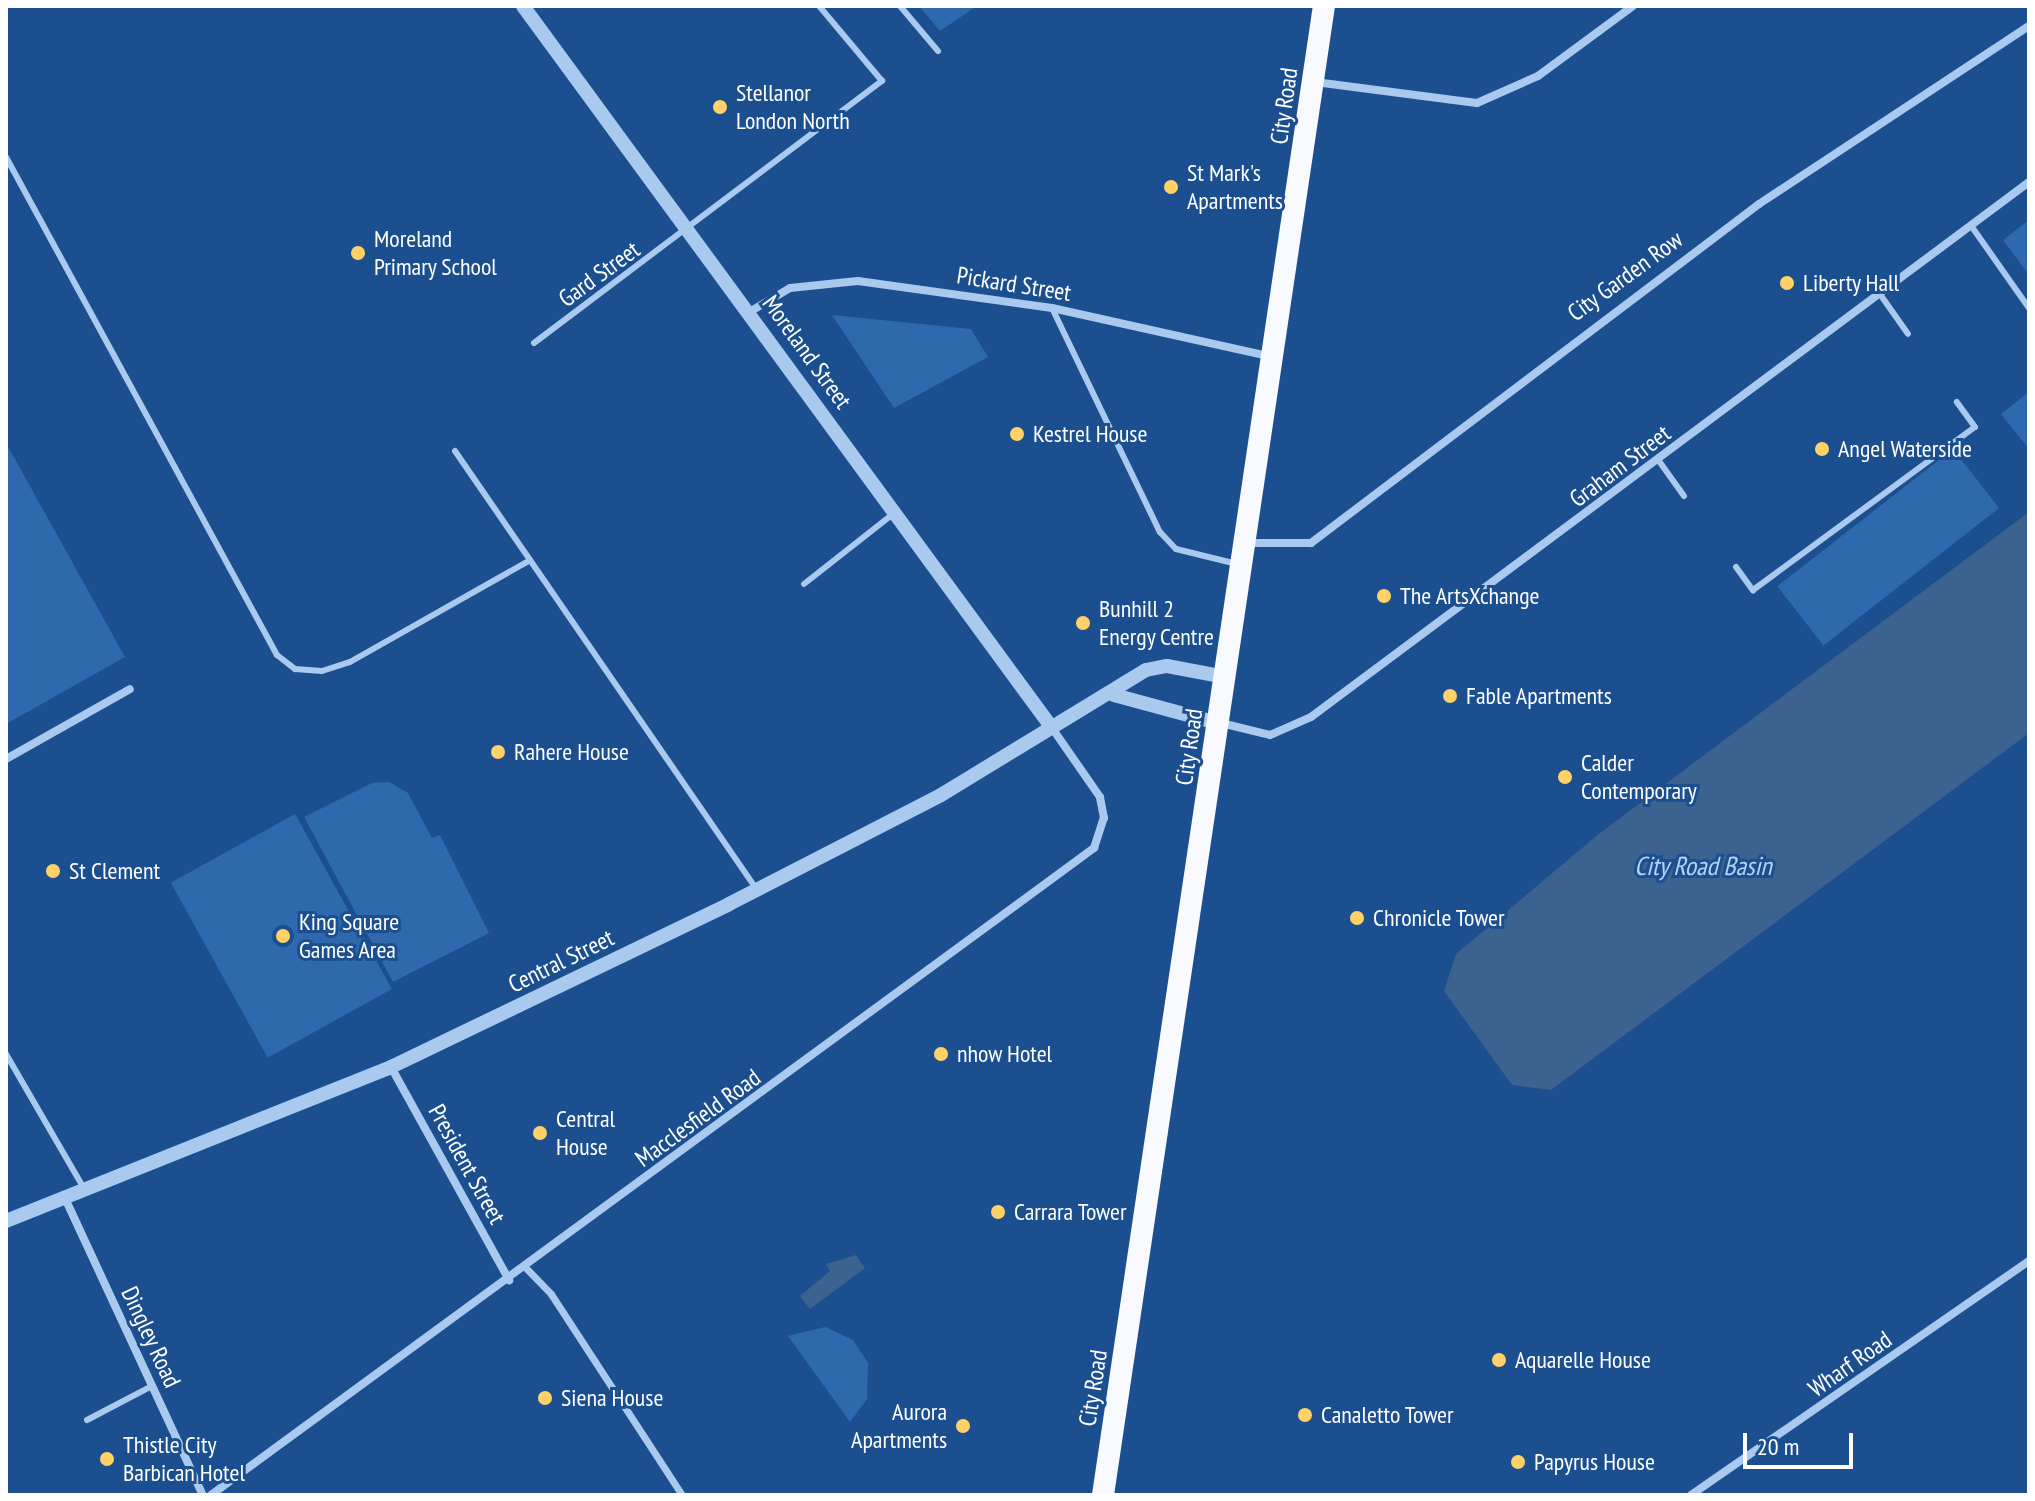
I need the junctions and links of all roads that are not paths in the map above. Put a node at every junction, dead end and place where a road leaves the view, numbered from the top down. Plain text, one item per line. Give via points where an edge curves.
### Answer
1 (523, 6) edge
2 (819, 6) edge
3 (900, 6) edge
4 (1324, 6) edge
5 (1633, 6) edge
6 (2029, 26) edge
7 (938, 51) dead end
8 (1314, 82) junction
9 (6, 157) edge
10 (2029, 182) edge
11 (1972, 227) junction
12 (685, 233) junction
13 (1882, 297) junction
14 (1052, 308) junction
15 (2029, 308) edge
16 (751, 311) junction
17 (1908, 334) dead end
18 (534, 343) dead end
19 (1274, 357) junction
20 (1957, 402) dead end
21 (455, 451) dead end
22 (1659, 461) junction
23 (1684, 496) dead end
24 (896, 512) junction
25 (1247, 543) junction
26 (530, 560) junction
27 (1244, 566) junction
28 (1736, 567) dead end
29 (804, 584) dead end
30 (1226, 677) junction
31 (130, 689) dead end
32 (1114, 695) junction
33 (1218, 723) junction
34 (1052, 728) junction
35 (6, 759) edge
36 (757, 890) junction
37 (6, 1054) edge
38 (391, 1067) junction
39 (83, 1187) junction
40 (64, 1195) junction
41 (6, 1221) edge
42 (2029, 1261) edge
43 (526, 1268) junction
44 (509, 1280) junction
45 (152, 1386) junction
46 (87, 1420) dead end
47 (203, 1495) edge
48 (211, 1495) edge
49 (682, 1495) edge
50 (1103, 1495) edge
51 (1691, 1495) edge

1 - 12 street, Moreland Street via 565,55
2 - 12 lane, Gard Street via 882,81
3 - 7 lane
4 - 8 highway, City Road
5 - 8 street via 1538,76 1477,103
6 - 25 street, City Garden Row via 1759,204 1311,543
8 - 19 highway, City Road
9 - 26 lane via 277,655 295,669 322,671 350,662
10 - 11 street, Graham Street
11 - 13 street, Graham Street
11 - 15 lane
12 - 16 street, Moreland Street
12 - 18 lane, Gard Street
13 - 17 lane
13 - 22 street, Graham Street
14 - 16 street, Pickard Street via 836,279 790,288
14 - 19 street, Pickard Street
14 - 27 lane via 1160,532 1176,549
16 - 24 street, Moreland Street
19 - 25 highway, City Road
20 - 28 lane via 1975,427 1753,590
21 - 26 lane
22 - 23 lane
22 - 33 street, Graham Street via 1311,717 1270,735
24 - 29 lane
24 - 34 street, Moreland Street
25 - 27 highway, City Road
26 - 36 lane
27 - 30 highway, City Road
30 - 32 street, Central Street via 1167,666 1146,670
30 - 33 highway, City Road
31 - 35 street
32 - 33 street
32 - 34 street, Central Street
33 - 50 highway, City Road
34 - 36 street, Central Street
34 - 43 street, Macclesfield Road via 1100,797 1104,818 1094,848
36 - 38 street, Central Street
37 - 39 lane
38 - 39 street, Central Street
38 - 44 street, President Street
39 - 40 street, Central Street
40 - 41 street, Central Street
40 - 45 street, Dingley Road
42 - 51 street, Wharf Road
43 - 44 street, Macclesfield Road
43 - 49 street via 551,1294
44 - 48 street, Macclesfield Road
45 - 46 lane
45 - 47 street, Dingley Road

